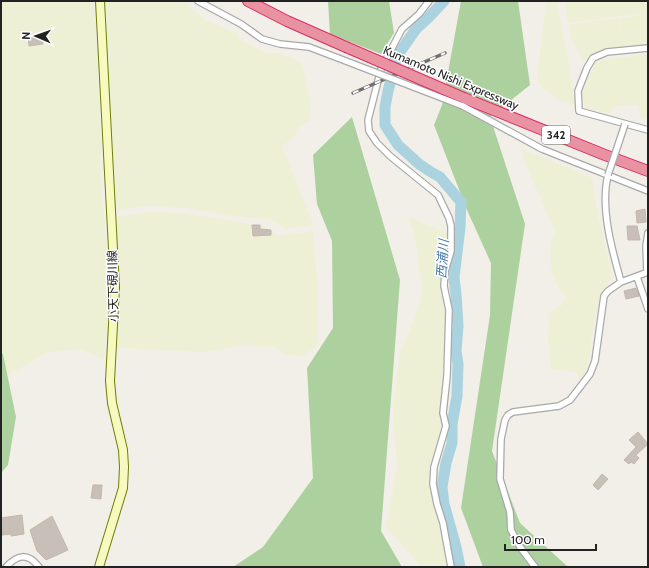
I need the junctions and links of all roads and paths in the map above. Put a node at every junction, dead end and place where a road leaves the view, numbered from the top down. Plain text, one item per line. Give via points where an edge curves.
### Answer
1 (100, 1) edge
2 (198, 1) edge
3 (248, 1) edge
4 (429, 1) edge
5 (648, 48) edge
6 (463, 102) junction
7 (625, 124) junction
8 (648, 130) edge
9 (648, 171) edge
10 (608, 175) junction
11 (648, 191) edge
12 (648, 233) edge
13 (648, 272) edge
14 (637, 277) junction
15 (621, 282) junction
16 (648, 309) edge
17 (6, 567) edge
18 (39, 567) edge
19 (99, 567) edge
20 (451, 567) edge
21 (535, 567) edge

1 - 19 main road, 小天下硯川線 via 115,287 110,381 124,467 123,488
2 - 6 street, bridge via 241,24 262,39 309,47
3 - 6 highway, Kumamoto Nishi Expressway / 342, bridge
4 - 20 street via 402,29 381,69 368,120 369,131 377,143 438,195 450,218 451,251 444,286 449,310 443,413 446,426 434,467 433,484
5 - 7 street via 607,52 593,58 578,91 579,111
6 - 9 highway, Kumamoto Nishi Expressway / 342
6 - 10 street via 542,149
7 - 8 street
7 - 10 street, bridge
10 - 11 street
10 - 15 street via 607,220 613,256
12 - 13 street
13 - 14 street
14 - 15 street
14 - 16 street
15 - 21 street via 604,296 595,362 590,374 570,400 559,406 513,412 505,420 501,439 500,479 510,512 511,530
17 - 18 street via 18,558 28,557

